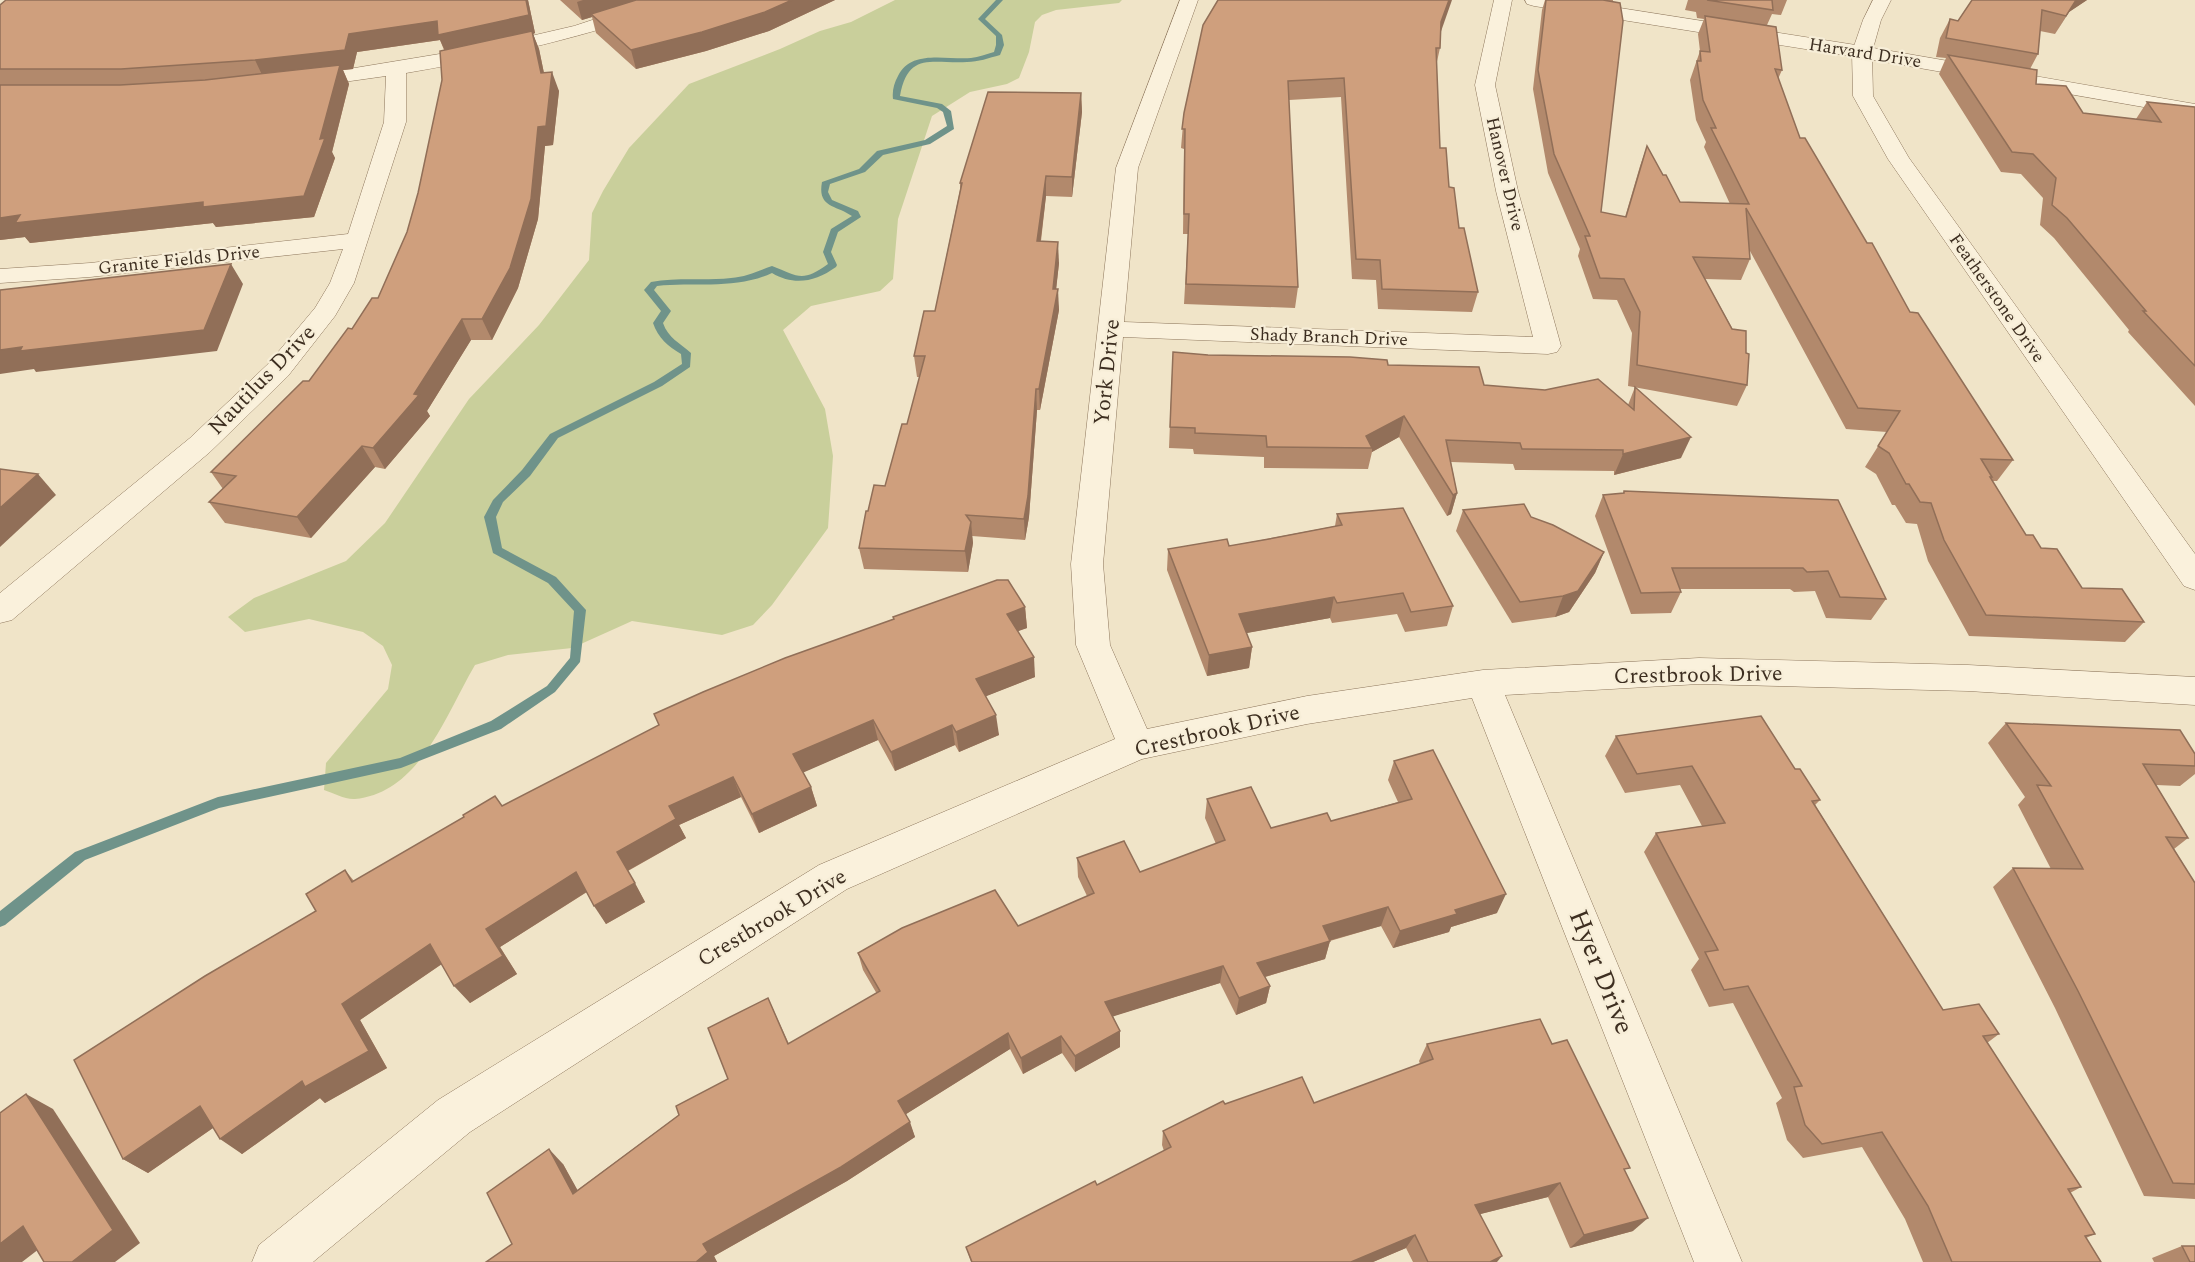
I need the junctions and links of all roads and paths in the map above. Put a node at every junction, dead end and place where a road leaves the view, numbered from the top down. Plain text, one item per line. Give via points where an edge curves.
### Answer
1 (671, 0) edge
2 (1190, 0) edge
3 (1503, 0) edge
4 (1534, 0) edge
5 (1882, 0) edge
6 (1862, 52) junction
7 (396, 69) junction
8 (285, 84) edge
9 (2195, 110) edge
10 (358, 240) junction
11 (0, 276) edge
12 (1111, 329) junction
13 (1548, 346) joint
14 (2195, 578) edge
15 (0, 611) edge
16 (1484, 683) junction
17 (2195, 691) edge
18 (1136, 747) junction
19 (276, 1262) edge
20 (1718, 1262) edge

1 - 7 street via 533,43
2 - 12 street, York Drive via 1127,168
3 - 13 street, Hanover Drive via 1485,86 1507,190
4 - 6 street, Harvard Drive
5 - 6 street, Featherstone Drive
6 - 9 street, Harvard Drive
6 - 14 street, Featherstone Drive via 1863,96 1899,159
7 - 8 street
7 - 10 street, Nautilus Drive via 395,122
10 - 11 street, Granite Fields Drive via 90,270
10 - 15 street, Nautilus Drive via 342,283 326,311 278,370 200,445
12 - 13 street, Shady Branch Drive
12 - 18 street, York Drive via 1087,564 1093,645
16 - 17 street, Crestbrook Drive via 1699,671 1968,678
16 - 18 street, Crestbrook Drive via 1307,710
16 - 20 street, Hyer Drive
18 - 19 street, Crestbrook Drive via 833,877 454,1116

